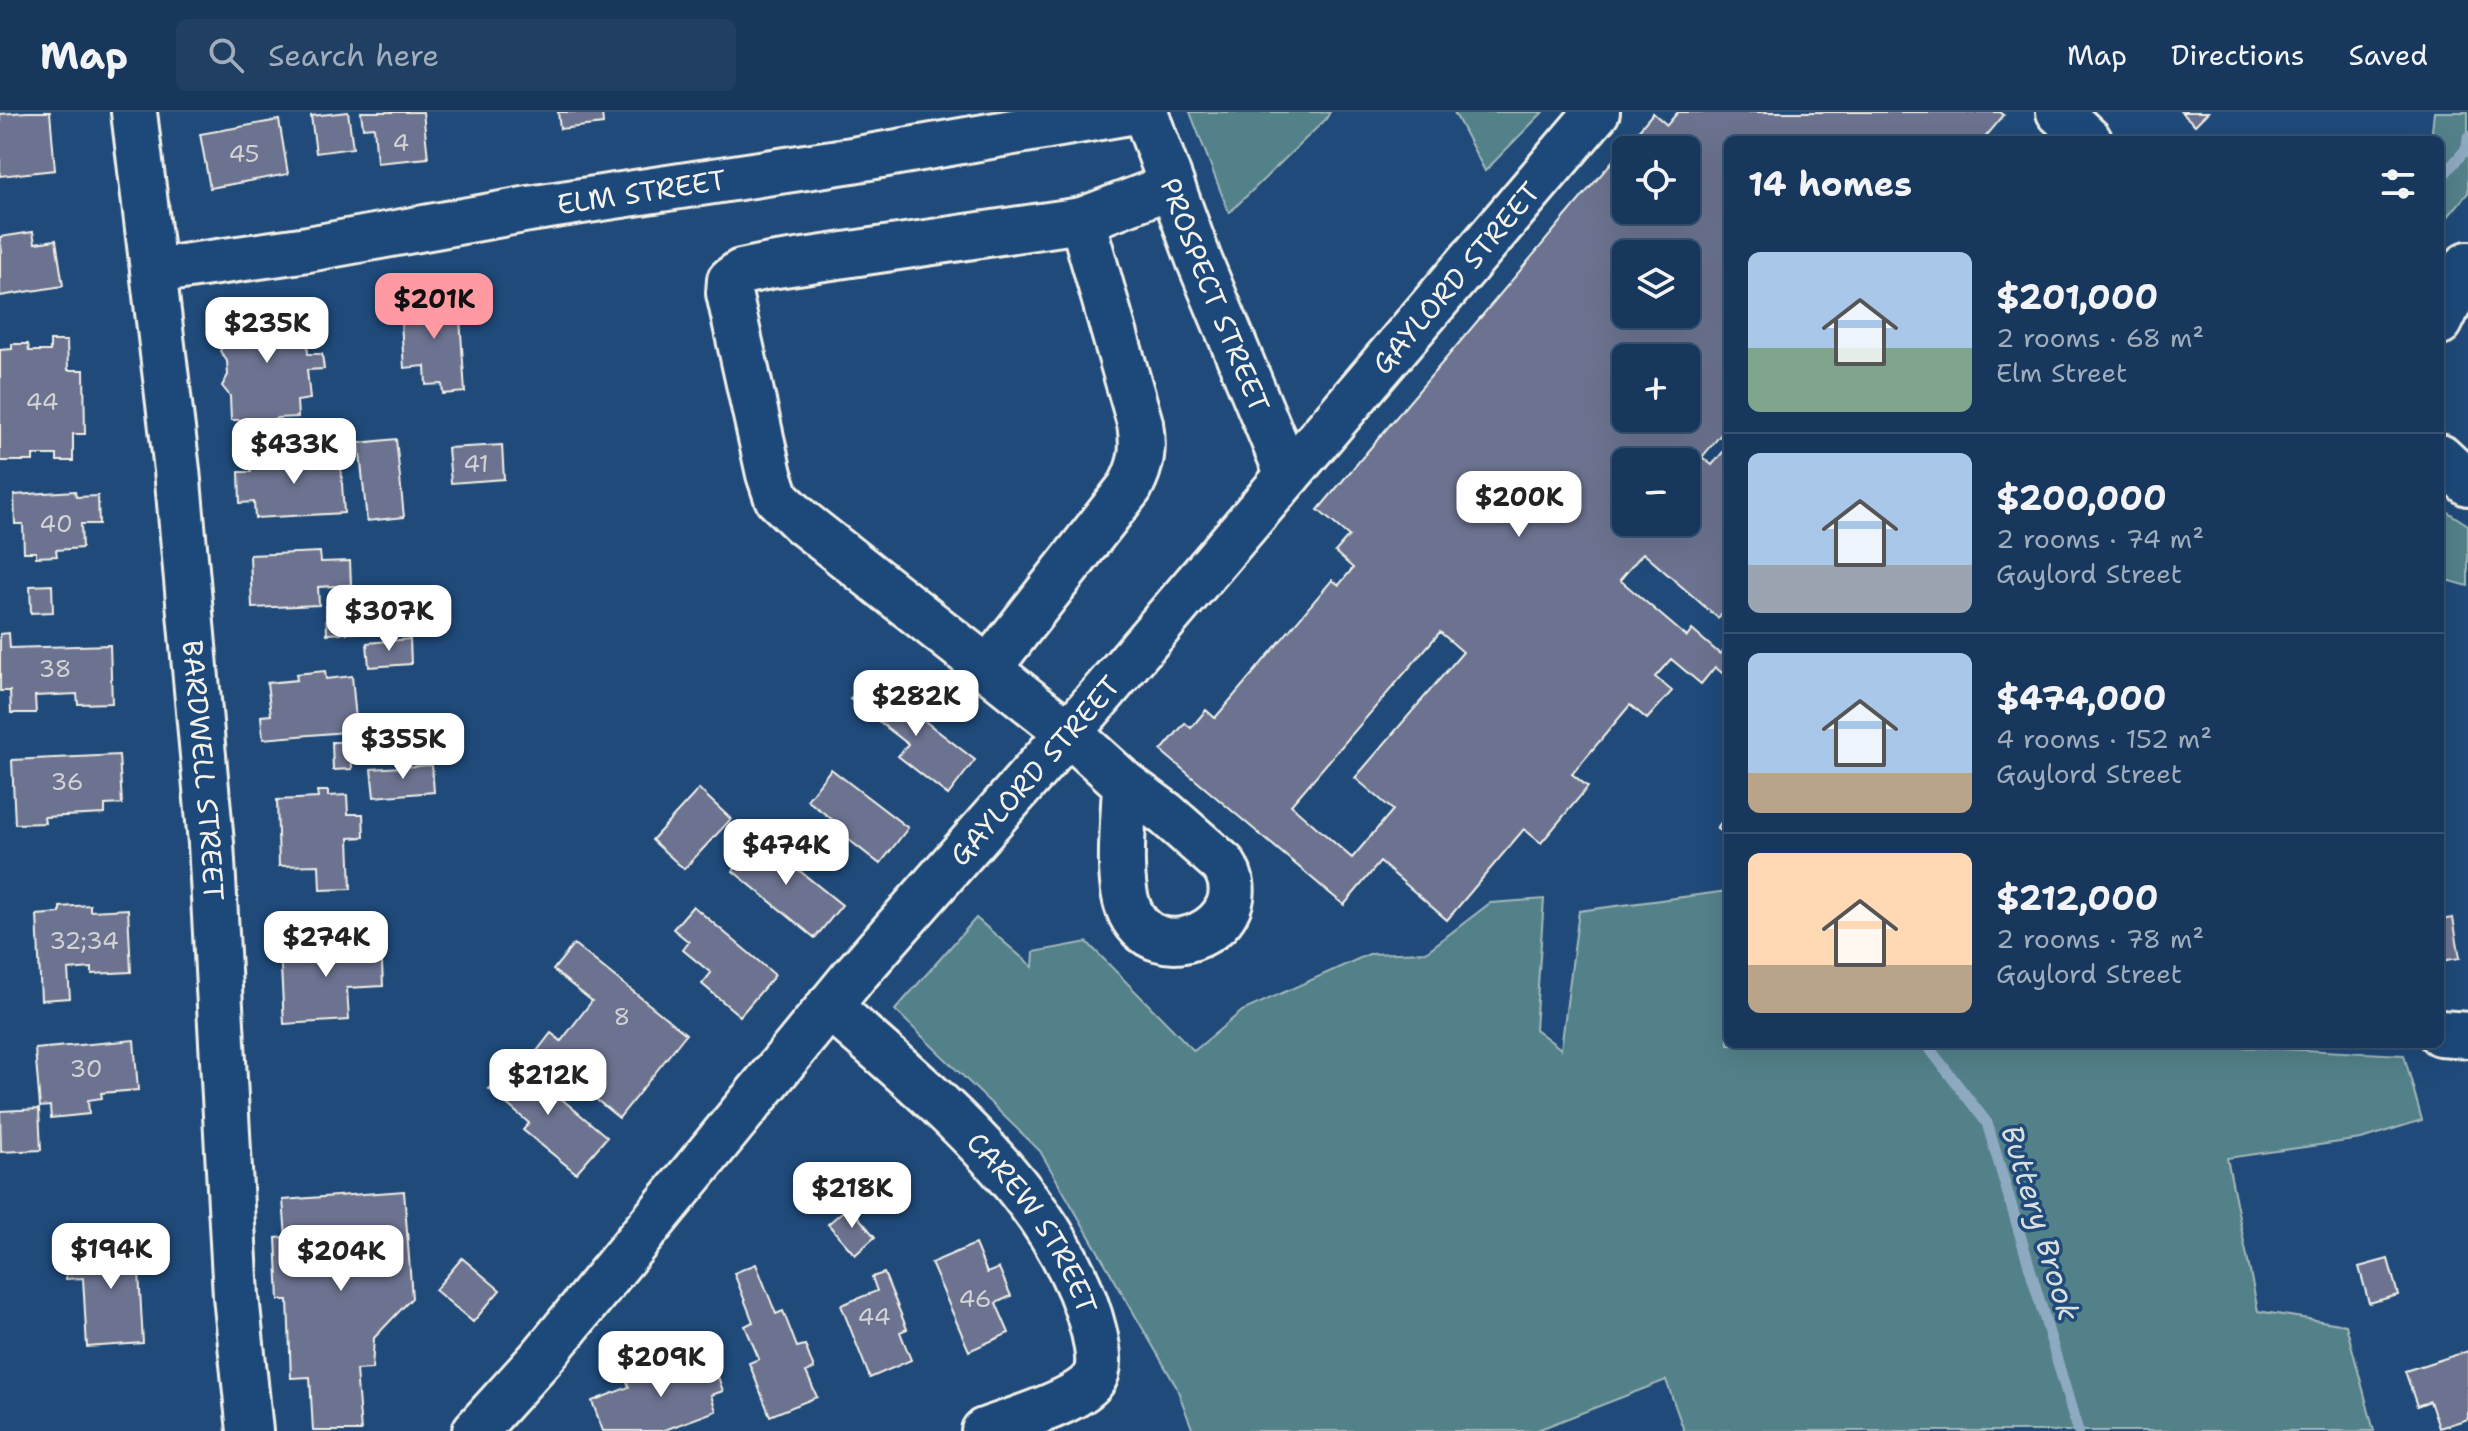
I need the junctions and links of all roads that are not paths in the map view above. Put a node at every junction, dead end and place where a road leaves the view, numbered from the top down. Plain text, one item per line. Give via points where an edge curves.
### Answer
1 (134, 112) edge
2 (1129, 112) edge
3 (1145, 112) edge
4 (1597, 112) edge
5 (2059, 112) edge
6 (2085, 136) edge
7 (1171, 186) junction
8 (1082, 220) junction
9 (2468, 264) edge
10 (154, 271) junction
11 (2444, 314) edge
12 (2444, 461) edge
13 (1288, 475) junction
14 (2468, 483) edge
15 (988, 669) junction
16 (1068, 732) junction
17 (1125, 784) dead end
18 (829, 1006) junction
19 (2444, 1033) edge
20 (2468, 1035) edge
21 (250, 1431) edge
22 (475, 1431) edge
23 (984, 1431) edge

1 - 10 street, BARDWELL STREET
2 - 10 street, ELM STREET
3 - 7 street, PROSPECT STREET
4 - 13 street, GAYLORD STREET
5 - 6 street
7 - 8 street
7 - 13 street, PROSPECT STREET
8 - 15 street via 1140,423 1141,467
8 - 15 street via 770,266 730,280 777,498
9 - 11 street
10 - 21 street, BARDWELL STREET via 211,843 236,1296
12 - 14 street
13 - 16 street, GAYLORD STREET
15 - 16 street
16 - 17 street
16 - 18 street, GAYLORD STREET
18 - 22 street, GAYLORD STREET
18 - 23 street, CAREW STREET via 961,1128 1025,1197 1087,1302 1096,1339 1096,1378 1066,1399
19 - 20 street

